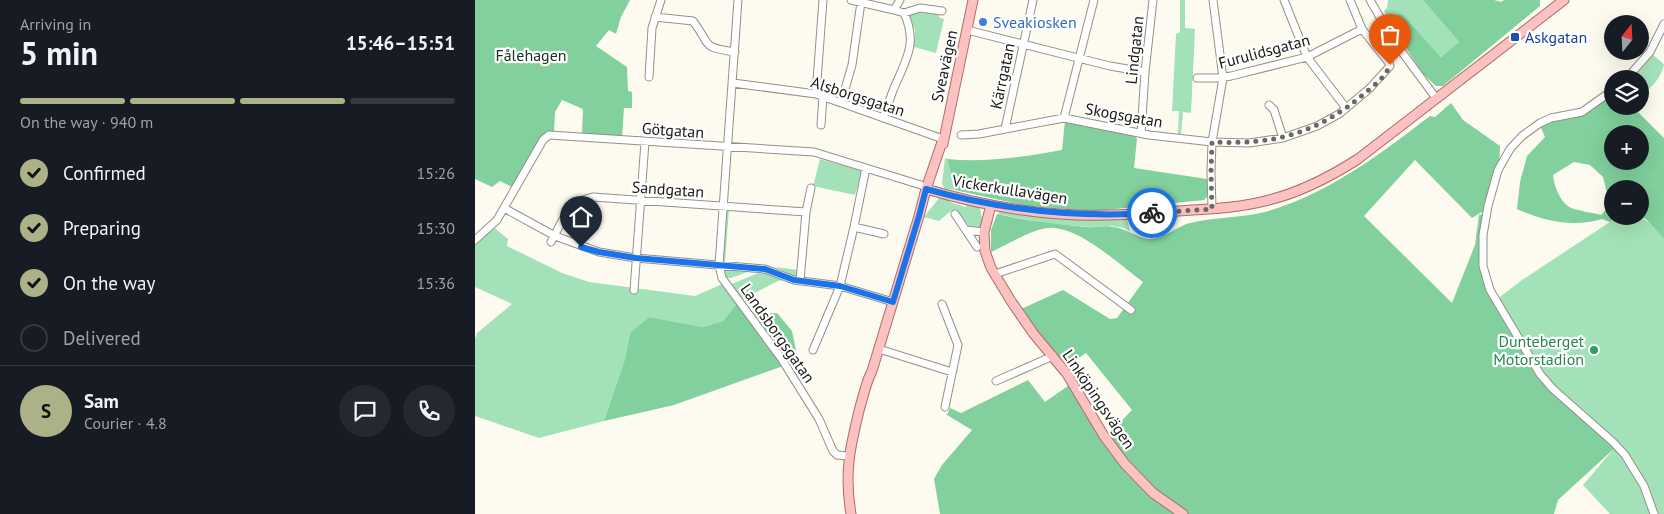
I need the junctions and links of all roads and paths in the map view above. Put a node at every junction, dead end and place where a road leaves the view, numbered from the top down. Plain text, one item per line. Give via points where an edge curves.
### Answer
1 (661, 0) edge
2 (738, 0) edge
3 (823, 0) edge
4 (851, 0) edge
5 (900, 0) edge
6 (973, 0) edge
7 (1033, 0) edge
8 (1094, 0) edge
9 (1153, 0) edge
10 (1213, 0) edge
11 (1283, 0) edge
12 (1350, 0) edge
13 (1370, 0) edge
14 (1564, 0) edge
15 (861, 2) junction
16 (893, 10) junction
17 (942, 11) dead end
18 (904, 13) junction
19 (655, 17) junction
20 (1664, 24) edge
21 (1362, 29) junction
22 (967, 30) junction
23 (1662, 35) edge
24 (1023, 44) junction
25 (735, 52) junction
26 (1307, 56) junction
27 (1080, 58) junction
28 (1635, 70) edge
29 (1145, 72) junction
30 (649, 78) dead end
31 (1197, 78) dead end
32 (1223, 78) junction
33 (733, 83) junction
34 (819, 95) junction
35 (1604, 96) edge
36 (1436, 98) junction
37 (841, 103) junction
38 (1269, 105) dead end
39 (1346, 108) junction
40 (883, 118) junction
41 (1065, 118) junction
42 (821, 125) dead end
43 (1005, 129) junction
44 (1141, 133) junction
45 (961, 135) dead end
46 (1283, 138) junction
47 (943, 139) junction
48 (645, 142) junction
49 (1212, 142) junction
50 (727, 147) junction
51 (865, 168) junction
52 (811, 188) dead end
53 (926, 188) junction
54 (640, 200) junction
55 (991, 205) junction
56 (723, 206) junction
57 (505, 208) junction
58 (1212, 209) junction
59 (807, 212) junction
60 (955, 214) dead end
61 (854, 227) junction
62 (966, 230) junction
63 (984, 232) junction
64 (884, 234) dead end
65 (553, 239) junction
66 (475, 240) edge
67 (977, 247) dead end
68 (636, 258) junction
69 (719, 265) junction
70 (995, 274) junction
71 (800, 281) junction
72 (840, 286) junction
73 (634, 290) dead end
74 (893, 302) junction
75 (942, 304) dead end
76 (1131, 310) dead end
77 (879, 349) junction
78 (813, 350) dead end
79 (1053, 356) junction
80 (953, 372) junction
81 (997, 381) dead end
82 (945, 407) dead end
83 (849, 456) junction
84 (851, 514) edge
85 (1183, 514) edge
86 (1654, 514) edge

1 - 19 street
2 - 25 street, Landsborgsgatan
3 - 34 street
4 - 15 street
5 - 16 street
6 - 22 main road, Sveavägen
7 - 24 street, Kärrgatan
8 - 27 street
9 - 29 street, Lindgatan
10 - 32 street
11 - 26 street
12 - 21 street
13 - 36 street via 1393,40
14 - 36 main road, Vickerkullavägen
15 - 16 street
15 - 37 street via 852,66
16 - 18 street
17 - 18 street via 921,8
18 - 40 street via 911,29 911,47
19 - 25 street via 693,22 708,45
19 - 30 street
20 - 23 street
21 - 26 street, Furulidsgatan
21 - 39 street, Skogsgatan via 1390,66 1369,90
22 - 24 street
22 - 47 main road, Sveavägen
23 - 28 street
24 - 27 street
24 - 43 street, Kärrgatan
25 - 33 street, Landsborgsgatan
26 - 32 street, Furulidsgatan
26 - 39 street
27 - 29 street
27 - 41 street
29 - 44 street, Lindgatan
31 - 32 street, Furulidsgatan
32 - 49 street
33 - 34 street, Alsborgsgatan
33 - 50 street, Landsborgsgatan
34 - 37 street, Alsborgsgatan
34 - 42 street
35 - 86 street via 1582,112 1541,123 1510,149 1498,170 1488,206 1483,235 1483,266 1490,290 1540,374 1553,390 1625,455 1644,486
36 - 58 main road, Vickerkullavägen via 1358,159 1327,178 1269,200
37 - 40 street, Alsborgsgatan
38 - 46 street via 1274,110
39 - 46 street, Skogsgatan via 1317,126
40 - 47 street, Alsborgsgatan
41 - 43 street, Skogsgatan
41 - 44 street, Skogsgatan
43 - 45 street, Skogsgatan
44 - 49 street, Skogsgatan
46 - 49 street, Skogsgatan via 1249,143
47 - 53 main road, Sveavägen via 942,154
48 - 50 street, Götgatan
48 - 54 street
48 - 57 street, Götgatan via 549,135 543,140
49 - 58 street
50 - 51 street, Götgatan via 819,153
50 - 56 street, Landsborgsgatan
51 - 53 street, Götgatan
51 - 61 street
52 - 59 street
53 - 55 main road, Vickerkullavägen
53 - 74 main road, Sveavägen
54 - 56 street, Sandgatan
54 - 65 street, Sandgatan via 584,199 570,208
54 - 68 street
55 - 58 main road, Vickerkullavägen via 1083,215
55 - 63 main road, Linköpingsvägen
56 - 59 street, Sandgatan
56 - 69 street, Landsborgsgatan
57 - 65 street
57 - 66 street, Götgatan
59 - 71 street
60 - 62 street
61 - 64 street
61 - 72 street
62 - 63 street
62 - 67 street
63 - 70 main road, Linköpingsvägen via 985,252
65 - 68 street
68 - 69 street
68 - 73 street
69 - 71 street via 765,269
69 - 83 street, Landsborgsgatan via 722,278 781,358 819,419 833,451
70 - 76 street via 1055,254
70 - 79 main road, Linköpingsvägen via 1023,320
71 - 72 street
72 - 74 street
72 - 78 street
74 - 77 main road, Sveavägen
75 - 80 street via 958,345
77 - 80 street
77 - 83 main road, Sveavägen via 865,388
79 - 81 street
79 - 85 main road, Linköpingsvägen via 1125,464 1148,489
80 - 82 street
83 - 84 main road, Sveavägen via 847,481

